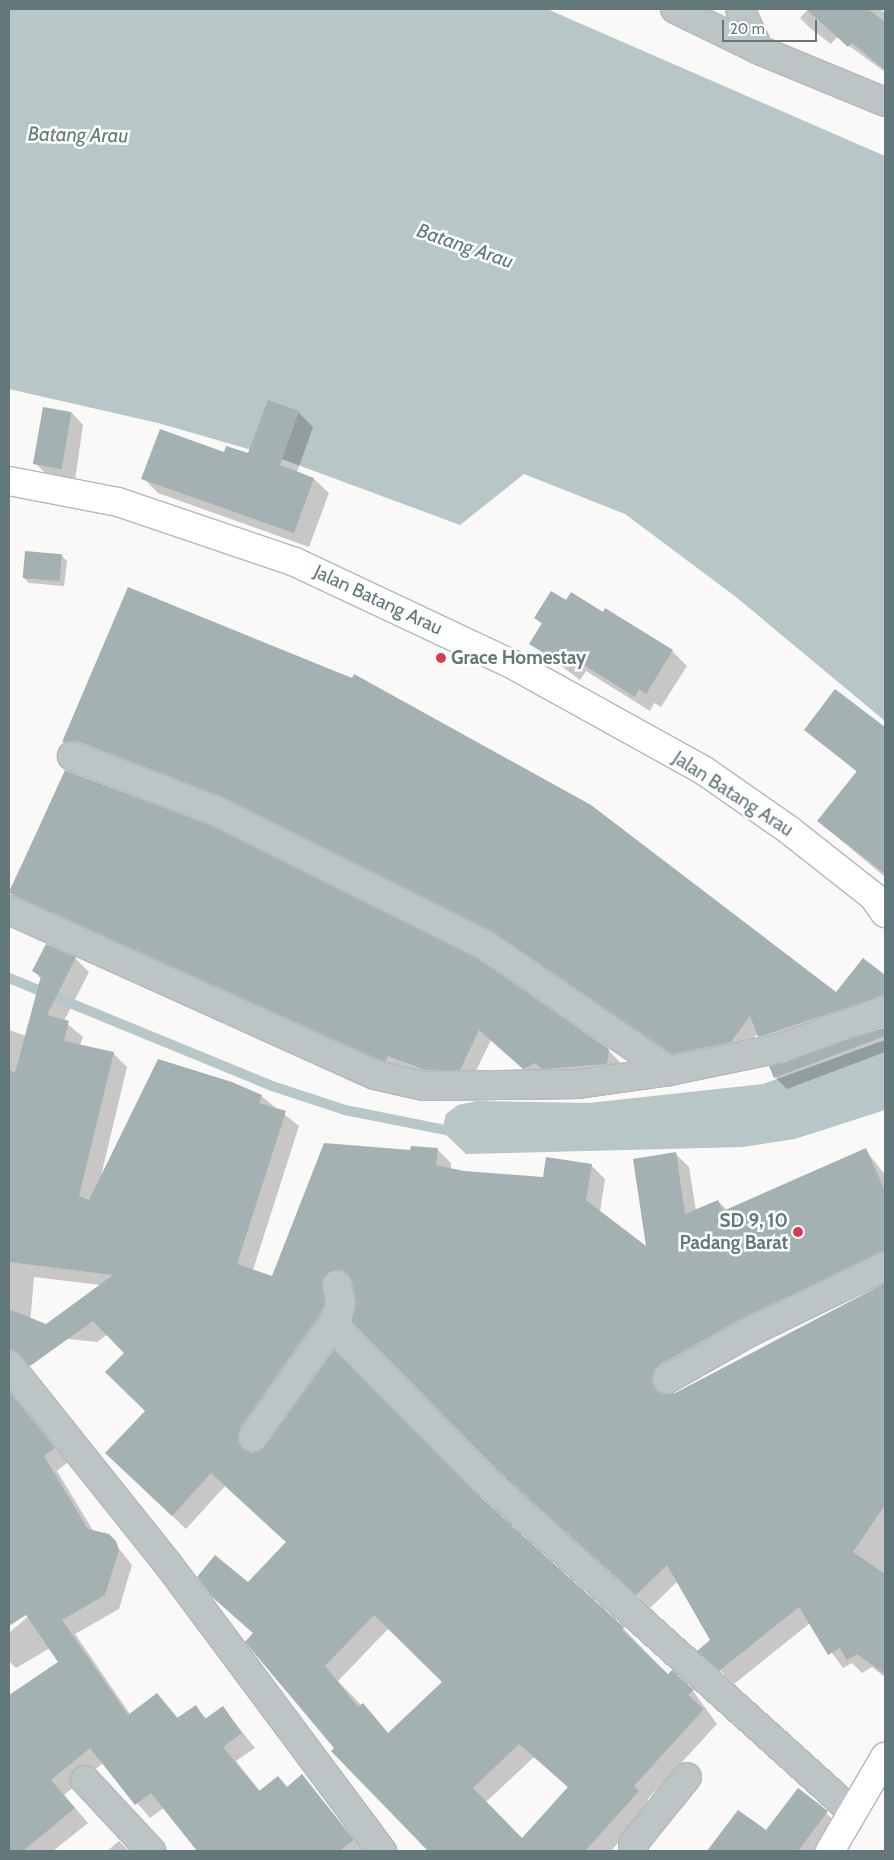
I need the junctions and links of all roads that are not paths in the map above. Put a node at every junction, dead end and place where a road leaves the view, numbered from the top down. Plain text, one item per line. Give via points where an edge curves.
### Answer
1 (675, 9) edge
2 (740, 9) edge
3 (759, 50) junction
4 (885, 102) edge
5 (9, 480) edge
6 (72, 756) dead end
7 (9, 910) edge
8 (885, 914) edge
9 (885, 1010) edge
10 (669, 1071) junction
11 (885, 1266) edge
12 (337, 1285) dead end
13 (332, 1324) junction
14 (9, 1365) edge
15 (667, 1379) dead end
16 (253, 1437) dead end
17 (885, 1757) edge
18 (687, 1777) dead end
19 (84, 1780) dead end
20 (852, 1812) junction
21 (151, 1851) edge
22 (382, 1851) edge
23 (634, 1851) edge
24 (830, 1851) edge

1 - 3 street
2 - 3 street
3 - 4 street
5 - 8 main road, Jalan Batang Arau via 118,502 295,562 510,663 703,770 789,830 873,896
6 - 10 street via 216,811 485,945
7 - 10 street via 401,1083 578,1084
9 - 10 street via 781,1048
11 - 15 street via 752,1331
12 - 13 street via 341,1304
13 - 16 street
13 - 20 street via 483,1478
14 - 22 street via 168,1564
17 - 20 main road
18 - 23 street via 633,1844
19 - 21 street
20 - 24 main road

